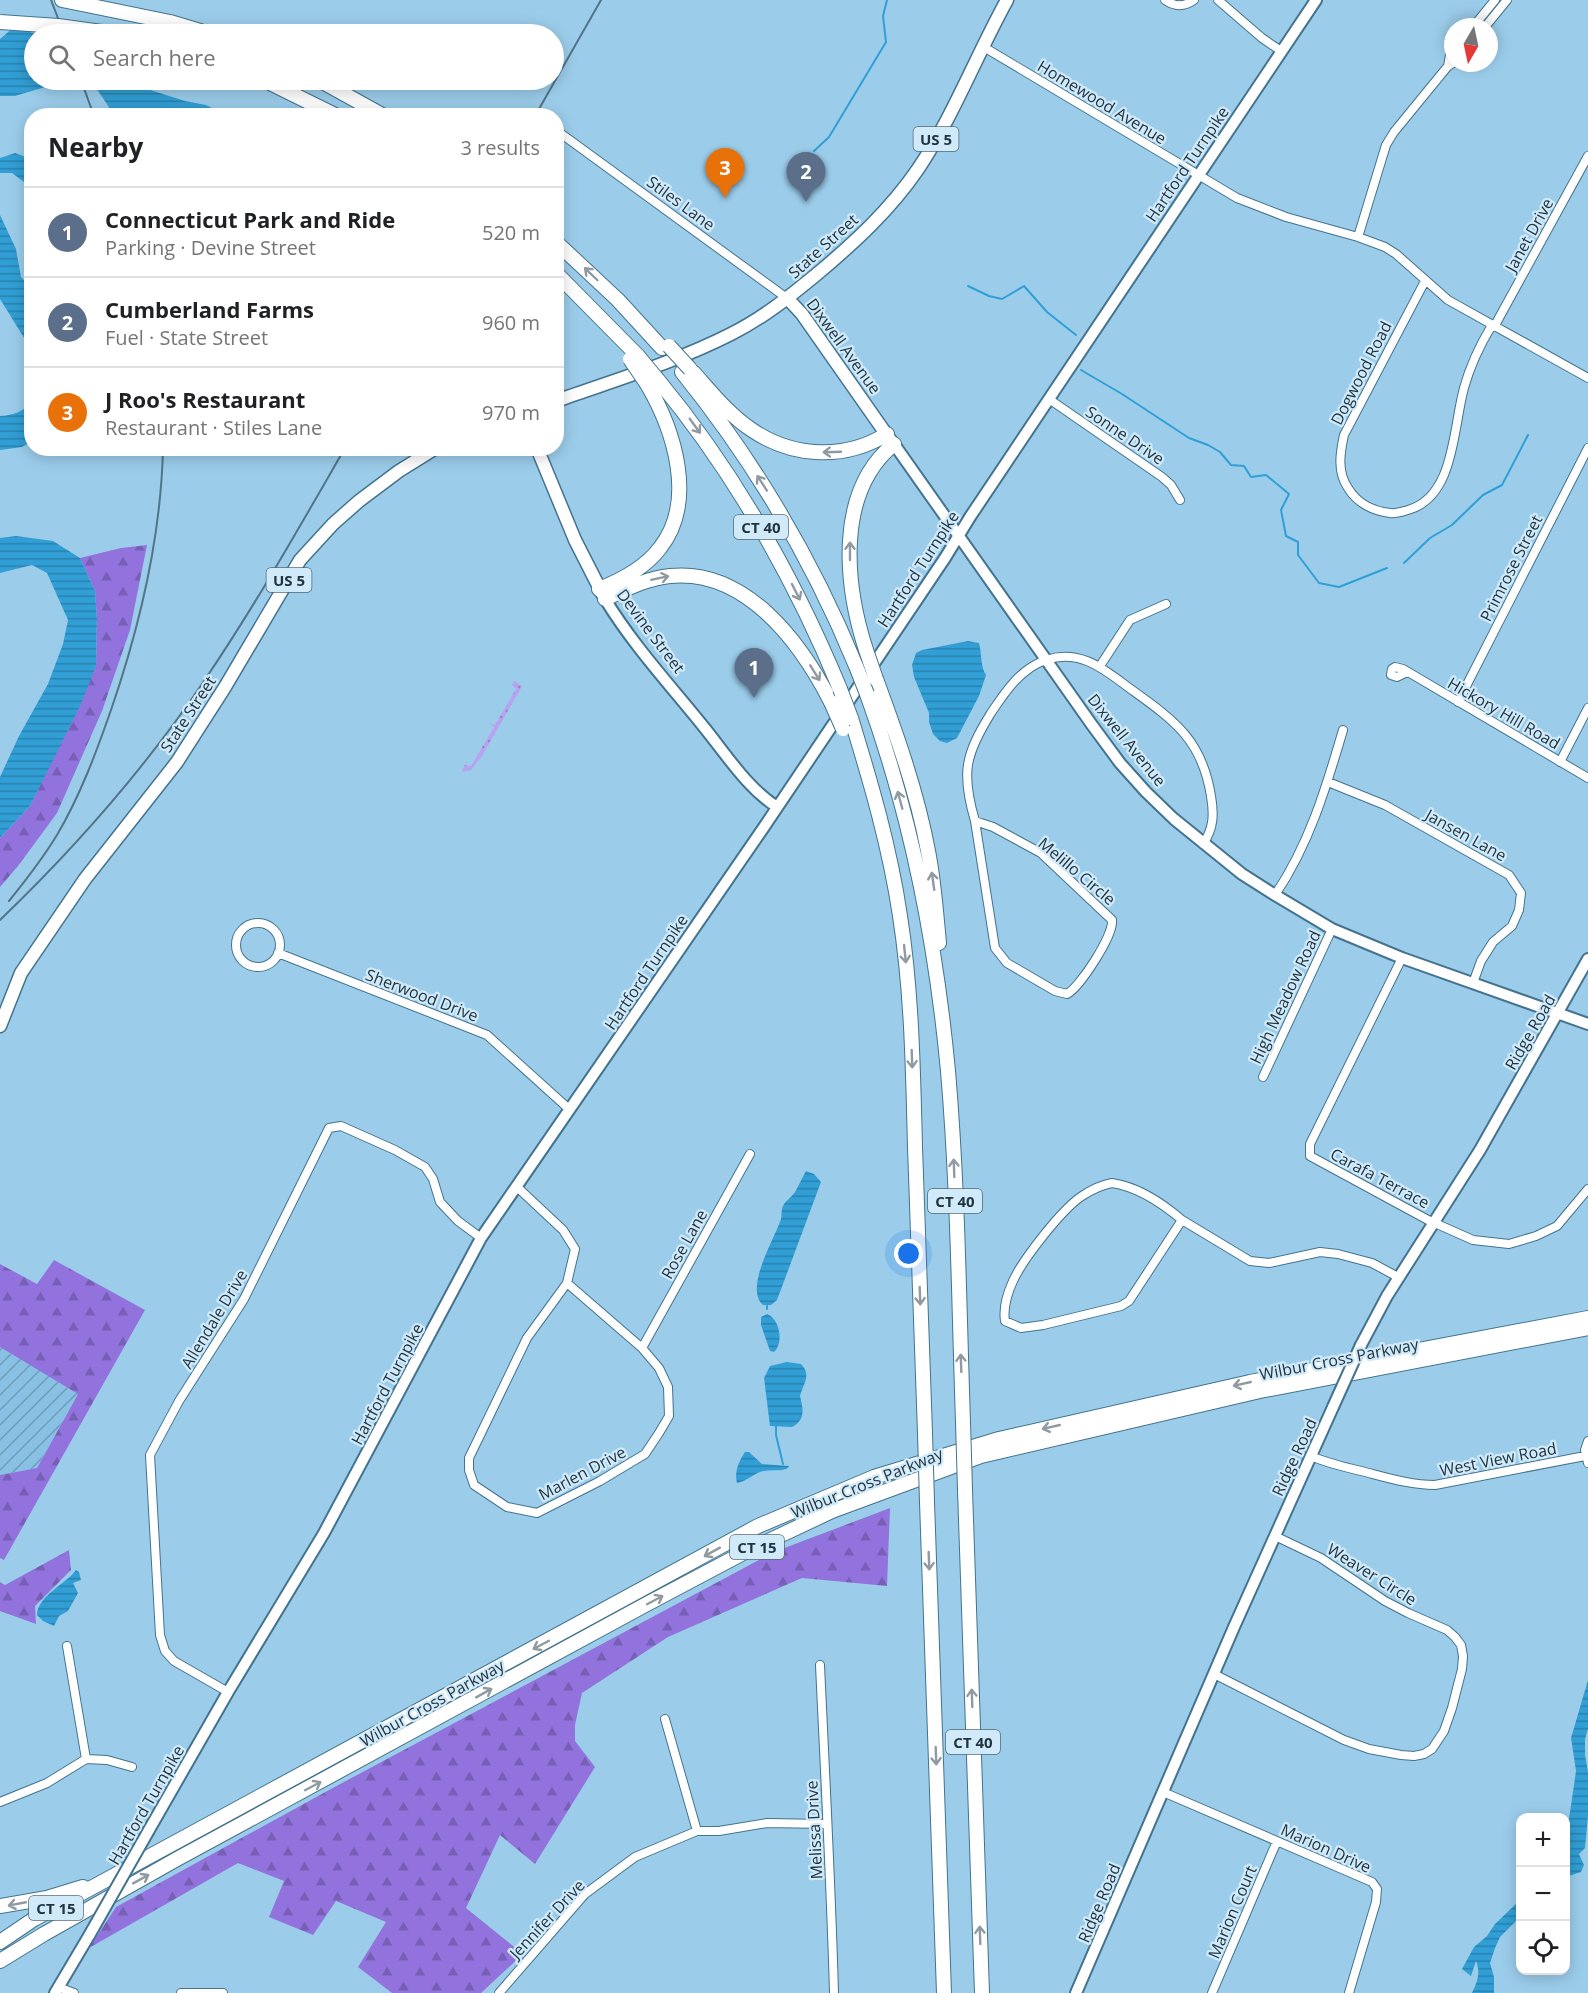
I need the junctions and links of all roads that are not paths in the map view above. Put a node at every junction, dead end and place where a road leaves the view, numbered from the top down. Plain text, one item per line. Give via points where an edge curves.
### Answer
1 (62, 0) edge
2 (1007, 0) edge
3 (1165, 0) edge
4 (1194, 0) edge
5 (1218, 0) edge
6 (1316, 0) edge
7 (1495, 0) edge
8 (1507, 0) edge
9 (1480, 18) edge
10 (1492, 18) edge
11 (0, 22) edge
12 (29, 24) edge
13 (177, 24) edge
14 (982, 46) junction
15 (1281, 51) junction
16 (1444, 71) edge
17 (284, 90) edge
18 (337, 90) edge
19 (321, 108) edge
20 (370, 108) edge
21 (564, 136) edge
22 (1588, 156) edge
23 (1197, 176) junction
24 (1358, 237) junction
25 (564, 250) edge
26 (564, 281) edge
27 (1425, 281) junction
28 (788, 299) junction
29 (1493, 326) junction
30 (686, 370) junction
31 (1588, 378) edge
32 (653, 382) junction
33 (564, 397) edge
34 (1048, 399) junction
35 (890, 439) junction
36 (1588, 448) edge
37 (423, 456) edge
38 (540, 456) edge
39 (1180, 500) dead end
40 (958, 536) junction
41 (602, 594) junction
42 (1166, 604) dead end
43 (1046, 660) junction
44 (1100, 666) junction
45 (1407, 672) dead end
46 (1458, 702) junction
47 (1588, 708) edge
48 (847, 723) junction
49 (1342, 730) dead end
50 (1560, 762) junction
51 (1588, 778) edge
52 (1328, 782) junction
53 (777, 807) junction
54 (975, 821) junction
55 (1203, 844) junction
56 (1275, 895) junction
57 (1332, 929) junction
58 (278, 953) junction
59 (1402, 958) junction
60 (1588, 959) edge
61 (937, 980) junction
62 (1473, 983) junction
63 (1557, 1013) junction
64 (1588, 1024) edge
65 (0, 1026) edge
66 (1263, 1077) dead end
67 (569, 1109) junction
68 (750, 1154) dead end
69 (516, 1186) junction
70 (1588, 1189) edge
71 (1182, 1220) junction
72 (1435, 1223) junction
73 (481, 1238) junction
74 (1398, 1277) junction
75 (567, 1283) junction
76 (1588, 1318) edge
77 (1588, 1328) edge
78 (642, 1348) junction
79 (1588, 1441) edge
80 (1311, 1456) junction
81 (1586, 1460) edge
82 (1275, 1536) junction
83 (67, 1646) dead end
84 (820, 1665) dead end
85 (1214, 1674) junction
86 (228, 1692) junction
87 (665, 1719) dead end
88 (86, 1758) junction
89 (132, 1767) dead end
90 (1163, 1792) junction
91 (0, 1802) edge
92 (826, 1824) junction
93 (697, 1831) junction
94 (1277, 1841) junction
95 (113, 1877) junction
96 (0, 1906) edge
97 (0, 1942) edge
98 (0, 1961) edge
99 (56, 1990) edge
100 (74, 1993) edge
101 (181, 1993) edge
102 (224, 1993) edge
103 (499, 1993) edge
104 (834, 1993) edge
105 (944, 1993) edge
106 (982, 1993) edge
107 (1076, 1993) edge
108 (1212, 1993) edge
109 (1349, 1993) edge

1 - 13 highway
2 - 14 main road, State Street / US 5
3 - 4 street via 1180,6
5 - 15 street
6 - 15 main road, Hartford Turnpike
7 - 9 street
8 - 10 street
11 - 12 highway, bridge
14 - 23 street, Homewood Avenue
14 - 28 main road, State Street / US 5 via 941,130 912,178 867,230
15 - 23 main road, Hartford Turnpike
16 - 24 street via 1386,145
17 - 19 highway
18 - 20 highway
21 - 28 street, Stiles Lane
22 - 29 street, Janet Drive
23 - 24 street, Homewood Avenue via 1263,210
23 - 34 main road, Hartford Turnpike
24 - 27 street, Homewood Avenue via 1396,254
30 -> 25 highway, CT 40
26 - 32 highway, bridge via 608,324 614,340
27 - 29 street, Homewood Avenue via 1448,300
27 - 29 street, Dogwood Road via 1344,435 1340,451 1342,479 1366,506 1396,514 1424,503 1439,485 1448,464 1471,365
28 - 33 main road, State Street / US 5 via 754,322 700,349
28 - 35 main road, Dixwell Avenue
29 - 31 street, Homewood Avenue
35 -> 30 highway via 838,452 786,446 742,423
61 -> 30 highway, CT 40, bridge via 907,824 856,666 824,593 785,520
32 - 41 highway via 673,444 679,483 675,517 667,538 651,558
32 -> 48 highway, CT 40, bridge via 702,435 752,512 798,596 840,689
34 - 39 street, Sonne Drive via 1162,477
34 - 40 main road, Hartford Turnpike
35 - 40 main road, Dixwell Avenue
61 -> 35 highway, bridge via 940,947 926,843 904,758 866,650 853,593 850,555 856,506 864,482
36 - 46 street, Primrose Street
37 - 65 main road, State Street / US 5 via 359,501 300,560 177,762 85,879 21,973
38 - 41 main road, Devine Street
40 - 43 main road, Dixwell Avenue
40 - 53 main road, Hartford Turnpike
41 -> 48 highway, bridge via 670,576 698,577 723,584 750,600 786,632
41 - 53 main road, Devine Street via 633,639 735,765 761,796
42 - 44 street via 1130,620
43 - 44 street via 1070,656
43 - 54 street, Melillo Circle via 1008,689 974,745 966,768 966,783
43 - 55 main road, Dixwell Avenue via 1120,763
44 - 55 street via 1167,716 1191,741 1204,765 1214,819
45 - 46 street, Hickory Hill Road
46 - 50 street, Hickory Hill Road
47 - 50 street
48 -> 105 highway, CT 40, bridge via 879,814 898,901 909,1000
49 - 52 street
50 - 51 street, Hickory Hill Road
52 - 56 street via 1310,833
52 - 62 street, Jansen Lane via 1385,805 1509,875 1521,893 1519,910 1512,926 1493,942 1481,961
53 - 67 main road, Hartford Turnpike
54 - 54 street, Melillo Circle via 995,948 1007,963 1067,994 1077,986 1106,942 1112,920 1041,853
55 - 56 main road, Dixwell Avenue
56 - 57 main road, Dixwell Avenue
57 - 59 main road, Dixwell Avenue
57 - 66 street, High Meadow Road
58 - 58 street via 276,932 263,923 248,926 238,936 239,956 250,965 263,966
58 - 67 street, Sherwood Drive via 487,1035
59 - 62 main road, Dixwell Avenue
59 - 72 street, Carafa Terrace via 1311,1144 1310,1156
60 - 63 main road, Ridge Road
106 -> 61 highway, CT 40, bridge via 952,1128
62 - 63 main road, Dixwell Avenue
63 - 64 main road, Dixwell Avenue
63 - 72 main road, Ridge Road
67 - 69 main road, Hartford Turnpike
68 - 78 street, Rose Lane
69 - 73 main road, Hartford Turnpike
69 - 75 street, Marlen Drive via 563,1230 575,1249
70 - 72 street, Carafa Terrace via 1557,1226 1509,1244 1473,1240
71 - 71 street via 1129,1301 1043,1325 1021,1328 1005,1321 1012,1281 1065,1210 1082,1196 1102,1185 1122,1184 1166,1206
71 - 74 street via 1250,1262 1269,1263 1320,1252 1372,1263
72 - 74 main road, Ridge Road
73 - 86 main road, Hartford Turnpike via 324,1533
73 - 86 street, Allendale Drive via 440,1202 434,1179 425,1167 341,1126 329,1128 244,1299 179,1401 150,1455 160,1635 165,1651 174,1661
74 - 80 main road, Ridge Road, bridge via 1361,1345
75 - 78 street, Marlen Drive
75 - 78 street, Marlen Drive via 526,1338 469,1458 474,1485 507,1507 537,1513 645,1454 669,1416 668,1387 659,1368
76 -> 95 highway, Wilbur Cross Parkway / CT 15 via 1239,1384 999,1439 874,1477 758,1526
98 -> 77 highway, Wilbur Cross Parkway / CT 15 via 167,1865 645,1605 832,1511 981,1456 1260,1391
79 - 81 street, West View Road
80 - 81 street, West View Road via 1419,1485
80 - 82 main road, Ridge Road
82 - 85 main road, Ridge Road
82 - 85 street, Weaver Circle via 1455,1637 1461,1645 1462,1669 1444,1731 1424,1754 1401,1755 1369,1749
83 - 88 street
84 - 92 street, Melissa Drive
85 - 90 main road, Ridge Road
86 - 99 main road, Hartford Turnpike, bridge
87 - 93 street
88 - 89 street
88 - 91 street via 47,1783
90 - 94 street, Marion Drive
90 - 107 main road, Ridge Road
92 - 93 street, Jennifer Drive via 767,1823
92 - 104 street, Melissa Drive
93 - 103 street, Jennifer Drive via 635,1857 585,1894
94 - 108 street, Marion Court
94 - 109 street, Marion Drive via 1363,1877 1375,1886 1376,1902
95 -> 96 highway via 47,1898
95 - 97 highway, Wilbur Cross Parkway / CT 15
99 - 100 street
101 - 102 street

